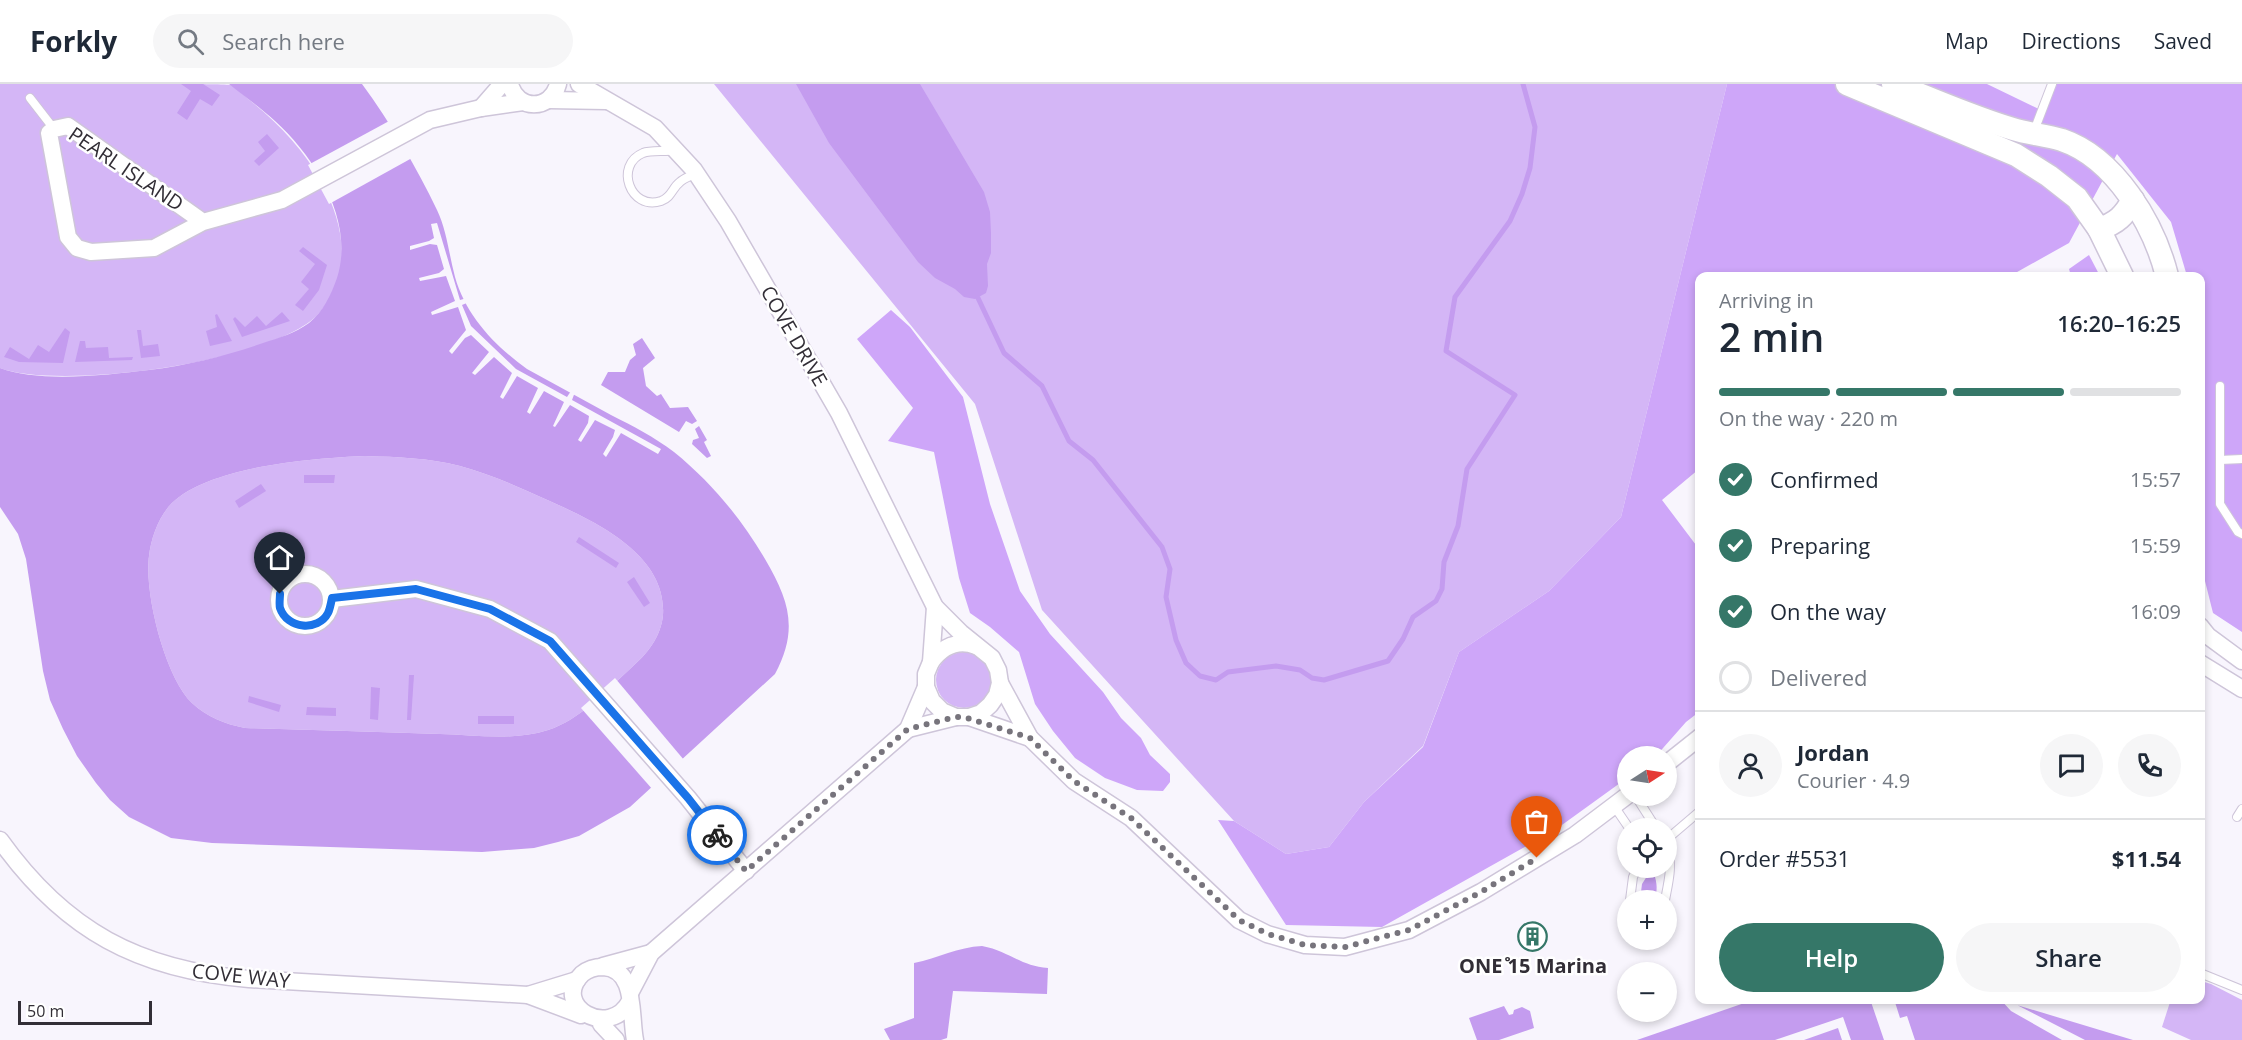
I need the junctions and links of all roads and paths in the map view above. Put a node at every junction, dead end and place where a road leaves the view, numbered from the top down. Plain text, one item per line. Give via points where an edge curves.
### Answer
1 (502, 84) edge
2 (510, 84) edge
3 (558, 84) edge
4 (579, 84) edge
5 (1847, 84) edge
6 (1893, 84) edge
7 (2052, 84) edge
8 (30, 98) dead end
9 (549, 100) junction
10 (607, 101) junction
11 (523, 102) junction
12 (481, 108) junction
13 (54, 129) junction
14 (2033, 133) junction
15 (675, 150) junction
16 (696, 173) junction
17 (2133, 201) junction
18 (203, 222) junction
19 (2099, 228) junction
20 (2120, 272) edge
21 (2166, 272) edge
22 (2220, 386) dead end
23 (2242, 459) edge
24 (2220, 460) junction
25 (2242, 534) edge
26 (332, 598) dead end
27 (935, 607) junction
28 (2205, 632) edge
29 (983, 649) junction
30 (931, 662) junction
31 (2242, 662) edge
32 (2205, 666) edge
33 (1000, 683) junction
34 (926, 687) junction
35 (2242, 689) edge
36 (962, 717) junction
37 (908, 729) junction
38 (1030, 738) junction
39 (1695, 741) edge
40 (1677, 755) edge
41 (1617, 804) edge
42 (1614, 806) junction
43 (2242, 809) edge
44 (1695, 815) edge
45 (2237, 817) dead end
46 (1622, 818) edge
47 (1677, 831) edge
48 (0, 840) edge
49 (746, 871) junction
50 (651, 953) junction
51 (601, 967) junction
52 (2205, 975) edge
53 (577, 981) junction
54 (2242, 990) edge
55 (528, 995) junction
56 (630, 997) junction
57 (581, 1015) junction
58 (601, 1024) junction
59 (616, 1040) edge
60 (635, 1040) edge

1 - 12 street
2 - 11 street via 516,98
3 - 9 street
4 - 10 street, COVE DRIVE
5 - 19 street via 2016,155 2077,198
6 - 14 street
7 - 14 lane
8 - 13 lane
9 - 10 street, COVE DRIVE
9 - 11 street, COVE DRIVE via 531,105
10 - 15 street, COVE DRIVE via 655,128
11 - 12 street, PEARL ISLAND
12 - 18 street, PEARL ISLAND via 430,120 282,200
13 - 18 street, PEARL ISLAND via 68,126
13 - 18 street, PEARL ISLAND via 49,133 58,194 68,237 77,248 91,252 154,248
14 - 17 street via 2064,140 2094,157
15 - 16 street, COVE DRIVE
15 - 16 lane via 645,152 637,157 628,170 632,193 643,201 658,202
16 - 27 street, COVE DRIVE via 839,413
17 - 19 street via 2113,224
17 - 21 street
19 - 20 street
22 - 24 lane
23 - 24 lane
24 - 25 lane via 2220,504
26 - 49 street via 416,589 490,609 550,641 688,798
27 - 29 street, COVE DRIVE
27 - 30 street
28 - 31 street
29 - 30 street via 972,644 948,646
29 - 33 street, COVE DRIVE via 995,664
30 - 34 street
32 - 35 street
33 - 36 street via 990,705 981,713
33 - 38 street, COVE DRIVE
34 - 36 street, COVE DRIVE via 942,711
34 - 37 street, COVE WAY
36 - 37 street, COVE WAY
36 - 38 street, COVE DRIVE
37 - 49 street, COVE WAY
38 - 42 street, COVE DRIVE via 1074,781 1131,818 1239,920 1305,945 1345,947 1409,930 1575,836
39 - 40 street
41 - 42 street, COVE DRIVE
42 - 46 lane
43 - 45 lane
44 - 47 lane
48 - 55 street, COVE WAY via 44,893 78,922 147,960 180,970 249,979
49 - 50 street, COVE WAY
50 - 51 street, COVE WAY
50 - 56 street, COVE WAY
51 - 53 street, COVE WAY via 591,968
51 - 56 street via 624,977
52 - 54 lane
53 - 55 street, COVE WAY
53 - 57 street via 573,999
55 - 57 street, COVE WAY
56 - 58 street, COVE WAY via 620,1018
56 - 60 street
57 - 58 street, COVE WAY
58 - 59 street, COVE WAY

